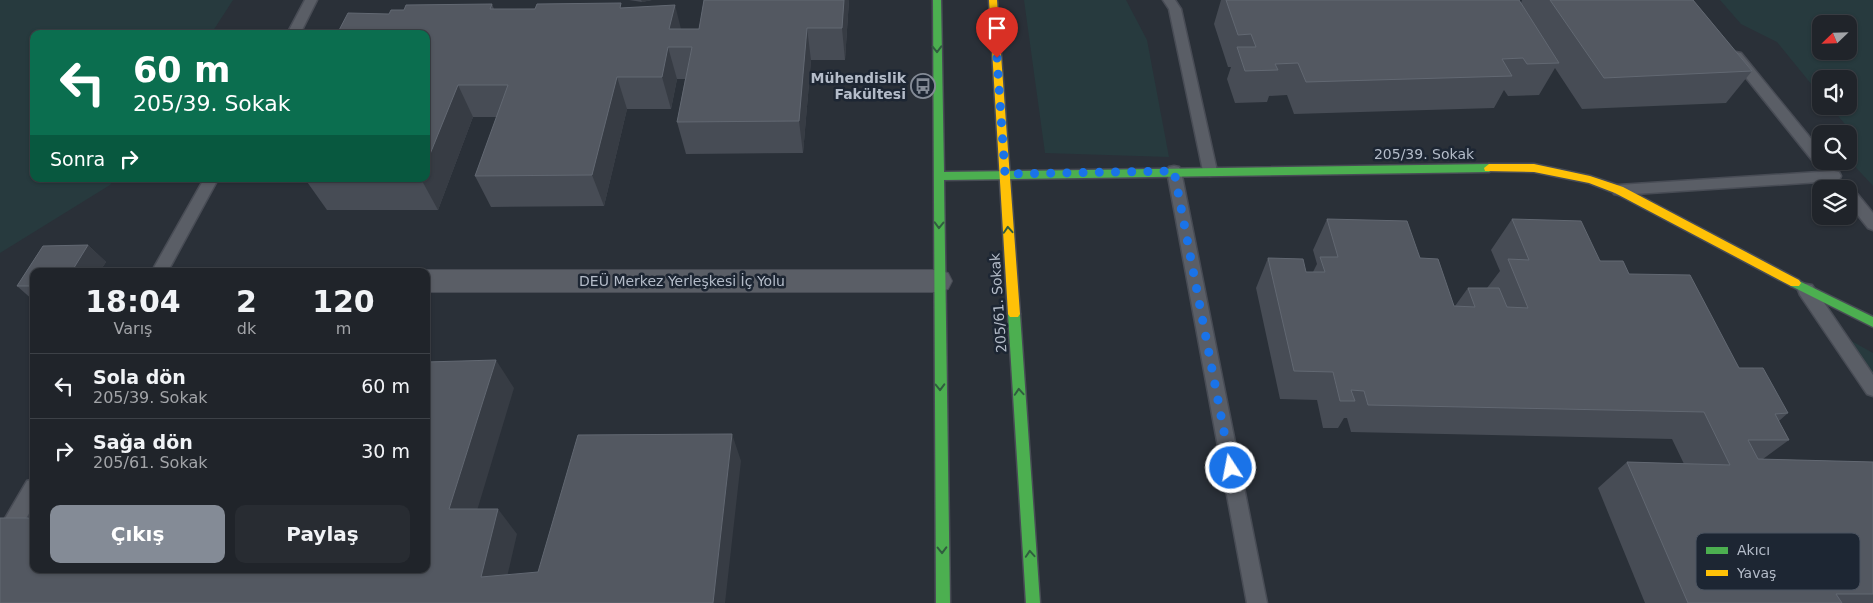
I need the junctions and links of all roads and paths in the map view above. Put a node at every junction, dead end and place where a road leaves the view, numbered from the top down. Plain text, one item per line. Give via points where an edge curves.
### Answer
1 (312, 0) edge
2 (937, 0) edge
3 (993, 0) edge
4 (1169, 0) edge
5 (294, 30) edge
6 (1728, 46) edge
7 (1812, 149) edge
8 (1829, 170) edge
9 (1174, 171) junction
10 (1210, 171) junction
11 (1005, 174) junction
12 (940, 176) junction
13 (1834, 176) junction
14 (1837, 180) edge
15 (209, 182) edge
16 (1619, 190) junction
17 (1857, 204) edge
18 (1873, 224) edge
19 (162, 268) edge
20 (430, 281) edge
21 (938, 281) junction
22 (1805, 288) junction
23 (1873, 322) edge
24 (1873, 389) edge
25 (30, 494) edge
26 (0, 545) edge
27 (943, 603) edge
28 (1034, 603) edge
29 (1257, 603) edge

1 - 5 lane
2 -> 12 main road
3 - 11 main road, 205/61. Sokak
4 - 10 lane via 1175,9
6 - 7 lane
8 - 13 lane
9 - 10 main road, 205/39. Sokak
9 - 11 main road, 205/39. Sokak
9 - 29 lane
10 - 16 main road, 205/39. Sokak via 1534,168
11 - 12 main road, 205/39. Sokak
28 -> 11 main road, 205/61. Sokak
12 -> 21 main road
13 - 14 lane
13 - 16 lane
15 - 19 lane
16 - 22 main road, 205/39. Sokak
17 - 18 lane
20 - 21 street, DEÜ Merkez Yerleşkesi İç Yolu
21 -> 27 main road
22 - 23 main road, 205/39. Sokak
22 - 24 lane
25 - 26 lane

